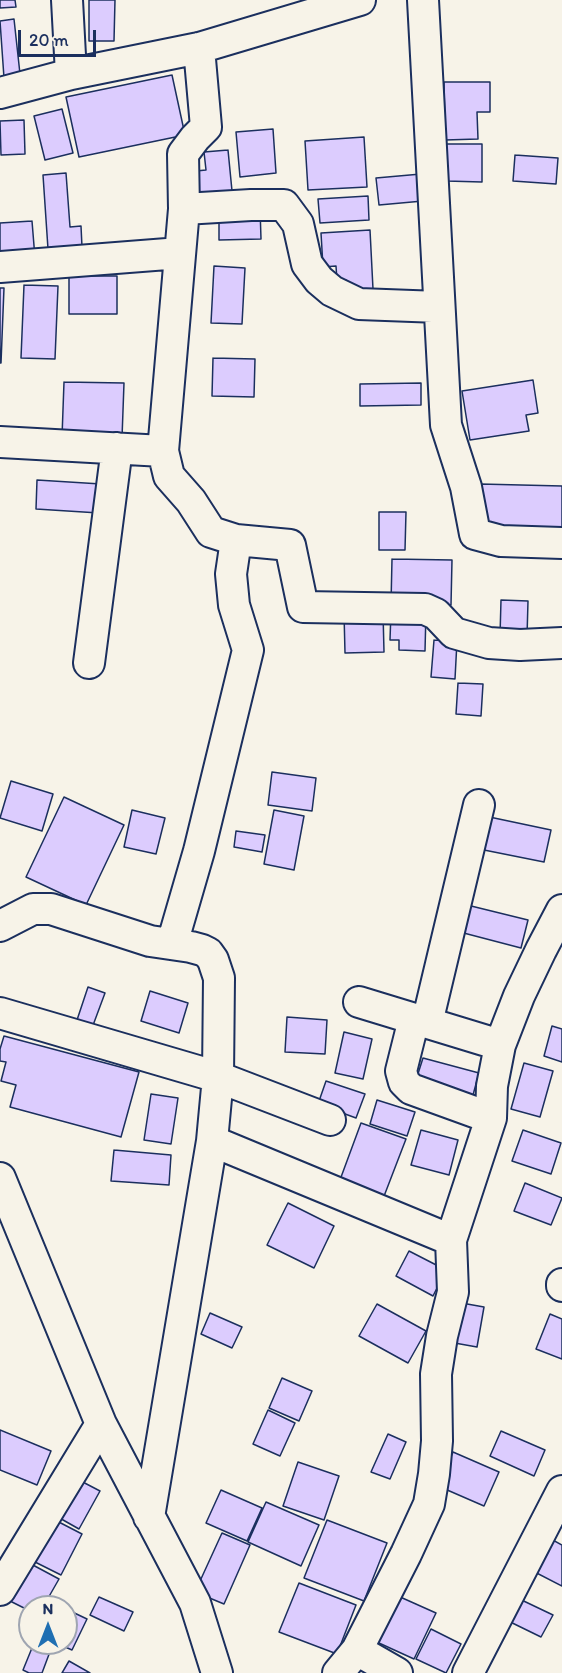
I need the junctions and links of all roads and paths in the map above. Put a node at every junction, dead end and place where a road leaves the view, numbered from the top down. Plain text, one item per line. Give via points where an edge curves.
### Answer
1 (67, 0) edge
2 (360, 0) edge
3 (423, 0) edge
4 (199, 48) junction
5 (71, 74) junction
6 (0, 93) edge
7 (184, 209) junction
8 (180, 253) junction
9 (0, 267) edge
10 (439, 307) junction
11 (0, 442) edge
12 (117, 448) junction
13 (163, 451) junction
14 (236, 540) junction
15 (562, 543) edge
16 (562, 644) edge
17 (89, 663) dead end
18 (479, 805) dead end
19 (562, 910) edge
20 (0, 926) edge
21 (172, 944) junction
22 (359, 1002) dead end
23 (0, 1013) edge
24 (421, 1021) junction
25 (500, 1045) junction
26 (218, 1077) junction
27 (491, 1118) junction
28 (330, 1120) dead end
29 (212, 1141) junction
30 (0, 1178) edge
31 (452, 1240) junction
32 (101, 1424) junction
33 (562, 1491) edge
34 (149, 1517) junction
35 (0, 1590) edge
36 (357, 1650) junction
37 (217, 1673) edge
38 (338, 1673) edge
39 (397, 1673) edge
40 (468, 1673) edge

1 - 5 street
2 - 4 street
3 - 10 street
4 - 5 street
4 - 7 street via 206,127 183,154
5 - 6 street
7 - 8 street
7 - 10 street via 284,205 298,224 307,264 332,291 359,304
8 - 9 street
8 - 13 street
10 - 15 street via 446,424 466,487 475,534 501,541
11 - 12 street
12 - 13 street
12 - 17 street
13 - 14 street via 169,476 211,532
14 - 16 street via 290,545 303,607 425,609 436,614 454,633 489,643
14 - 21 street via 231,574 234,605 248,650
18 - 24 street
19 - 25 street via 519,996
20 - 21 street via 33,909 51,909 150,941
21 - 26 street via 208,953 216,966 220,1001
22 - 24 street
23 - 26 street
24 - 25 street
24 - 27 street via 401,1071 404,1082 411,1089
25 - 27 street
26 - 28 street
26 - 29 street
27 - 31 street
29 - 31 street
29 - 34 street
30 - 32 street
31 - 36 street via 453,1292 436,1374 437,1441 429,1504
32 - 34 street
32 - 35 street
33 - 40 street
34 - 37 street via 195,1603
36 - 38 street
36 - 39 street

